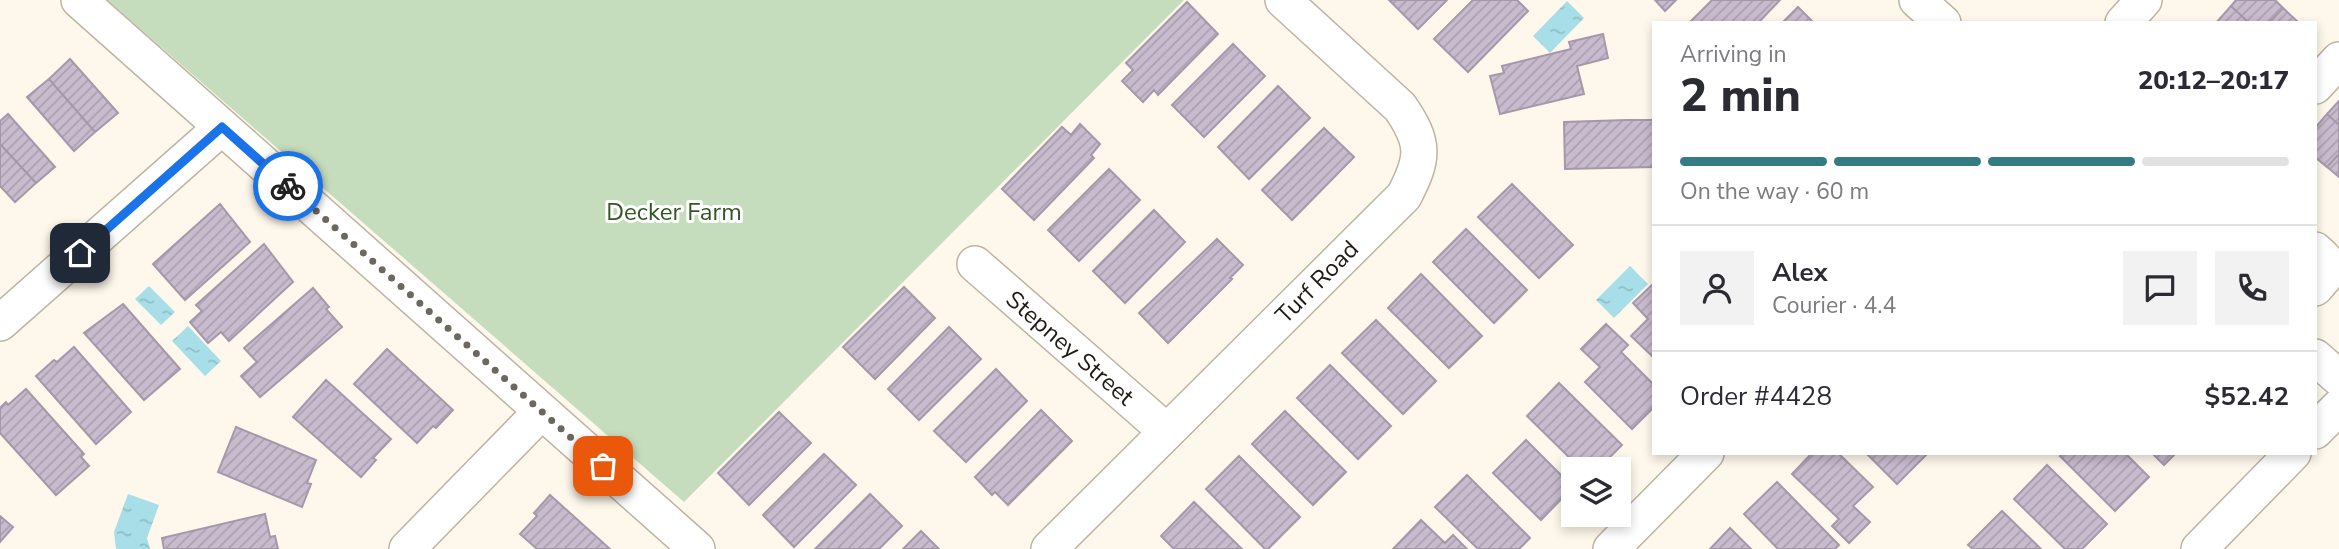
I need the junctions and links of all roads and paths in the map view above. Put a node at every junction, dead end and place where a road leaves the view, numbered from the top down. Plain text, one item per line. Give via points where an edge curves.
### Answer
1 (79, 0) edge
2 (1283, 0) edge
3 (1917, 0) edge
4 (2144, 0) edge
5 (1941, 21) edge
6 (2125, 21) edge
7 (2339, 60) edge
8 (2317, 84) edge
9 (222, 127) junction
10 (2317, 252) edge
11 (975, 264) dead end
12 (2317, 286) edge
13 (0, 324) edge
14 (2317, 359) edge
15 (2339, 378) edge
16 (2339, 407) edge
17 (541, 412) junction
18 (2317, 429) edge
19 (1166, 431) junction
20 (1704, 455) edge
21 (2291, 455) edge
22 (407, 549) edge
23 (697, 549) edge
24 (1049, 549) edge
25 (1611, 549) edge
26 (2199, 549) edge

1 - 9 street
2 - 19 street, Turf Road via 1400,107 1414,128 1421,151 1416,173 1404,196
3 - 5 street
4 - 6 street
7 - 8 street
9 - 13 street
9 - 17 street
10 - 12 street via 2330,268
11 - 19 street, Stepney Street
14 - 15 street
16 - 18 street
17 - 22 street
17 - 23 street
19 - 24 street, Turf Road
20 - 25 street
21 - 26 street

